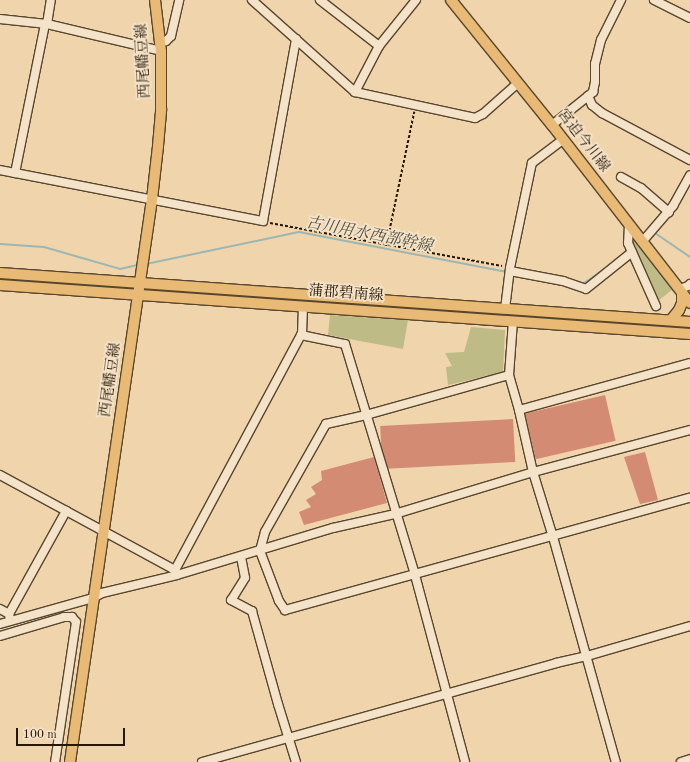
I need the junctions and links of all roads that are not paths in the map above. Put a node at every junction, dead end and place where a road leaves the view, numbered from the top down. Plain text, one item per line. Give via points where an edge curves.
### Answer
1 (51, 0) edge
2 (155, 0) edge
3 (179, 0) edge
4 (252, 0) edge
5 (320, 0) edge
6 (416, 0) edge
7 (621, 0) edge
8 (654, 0) edge
9 (455, 2) edge
10 (690, 18) edge
11 (0, 19) edge
12 (46, 24) junction
13 (296, 39) junction
14 (379, 46) junction
15 (161, 47) junction
16 (518, 83) junction
17 (354, 92) junction
18 (588, 96) junction
19 (552, 125) junction
20 (563, 140) junction
21 (690, 160) edge
22 (0, 170) edge
23 (15, 173) junction
24 (690, 175) edge
25 (622, 177) dead end
26 (152, 199) junction
27 (668, 212) junction
28 (629, 225) junction
29 (642, 242) junction
30 (632, 252) junction
31 (510, 269) junction
32 (0, 273) edge
33 (139, 279) junction
34 (690, 284) edge
35 (0, 285) edge
36 (680, 291) junction
37 (138, 296) junction
38 (690, 303) edge
39 (304, 306) junction
40 (656, 306) dead end
41 (505, 309) junction
42 (671, 320) junction
43 (513, 321) junction
44 (690, 322) edge
45 (690, 334) edge
46 (302, 335) junction
47 (690, 363) edge
48 (509, 375) junction
49 (519, 410) junction
50 (366, 415) junction
51 (690, 430) edge
52 (533, 472) junction
53 (0, 475) edge
54 (690, 498) edge
55 (66, 511) junction
56 (395, 514) junction
57 (104, 531) junction
58 (553, 536) junction
59 (260, 551) junction
60 (241, 557) junction
61 (176, 572) junction
62 (415, 575) junction
63 (93, 598) junction
64 (0, 609) edge
65 (10, 617) junction
66 (0, 624) edge
67 (690, 626) edge
68 (0, 636) edge
69 (587, 656) junction
70 (447, 694) junction
71 (289, 738) junction
72 (690, 760) edge
73 (55, 762) edge
74 (70, 762) edge
75 (202, 762) edge
76 (296, 762) edge
77 (465, 762) edge
78 (616, 762) edge
79 (681, 762) edge

1 - 12 street
2 - 15 main road, 西尾幡豆線
3 - 15 street via 171,36
4 - 13 street
5 - 14 street
6 - 14 street
7 - 18 street via 601,40 595,64 593,92
8 - 10 street
9 - 16 main road, 宮迫今川線
11 - 12 street
12 - 15 street
12 - 23 street
13 - 17 street
13 - 26 street via 263,221
14 - 17 street
15 - 26 main road, 西尾幡豆線 via 161,109
16 - 17 street via 484,114 475,118
16 - 19 main road, 宮迫今川線
18 - 19 street
18 - 21 street via 592,105 602,113
19 - 20 main road, 宮迫今川線
20 - 28 main road, 宮迫今川線
20 - 31 street via 532,163
22 - 23 street
23 - 26 street
24 - 27 street
25 - 27 street via 641,188
26 - 33 main road, 西尾幡豆線
27 - 29 street
28 - 29 main road, 宮迫今川線
28 - 30 street via 628,243
29 - 36 main road, 宮迫今川線
30 - 31 street via 586,289
30 - 40 street
31 - 41 street
32 - 33 main road, 蒲郡碧南線
33 - 37 main road, 西尾幡豆線
33 - 41 main road, 蒲郡碧南線
34 - 36 street
35 - 37 main road, 蒲郡碧南線
36 - 38 main road, 宮迫今川線
36 - 42 main road via 682,303
37 - 39 main road, 蒲郡碧南線
37 - 57 main road, 西尾幡豆線
39 - 43 main road, 蒲郡碧南線
39 - 46 street
41 - 42 main road, 蒲郡碧南線
42 - 44 main road, 蒲郡碧南線
43 - 45 main road, 蒲郡碧南線
43 - 48 street
46 - 50 street via 345,344
46 - 61 street via 259,410
47 - 49 street
48 - 49 street
48 - 50 street
49 - 52 street
50 - 56 street
50 - 59 street via 326,424 266,532
51 - 52 street
52 - 56 street
52 - 58 street
53 - 55 street
54 - 58 street
55 - 57 street
55 - 65 street
56 - 59 street via 333,528
56 - 62 street
57 - 61 street
57 - 63 main road, 西尾幡豆線
58 - 62 street
58 - 69 street
59 - 60 street
59 - 62 street via 279,601 285,610
60 - 61 street
60 - 71 street via 245,578 231,600 252,611
61 - 63 street via 102,593
62 - 70 street
63 - 65 street
63 - 74 main road, 西尾幡豆線
64 - 65 street
65 - 66 street
67 - 69 street
68 - 73 street via 64,617 72,617 76,622
69 - 70 street
69 - 78 street
70 - 71 street
70 - 77 street
71 - 75 street
71 - 76 street
72 - 79 street

